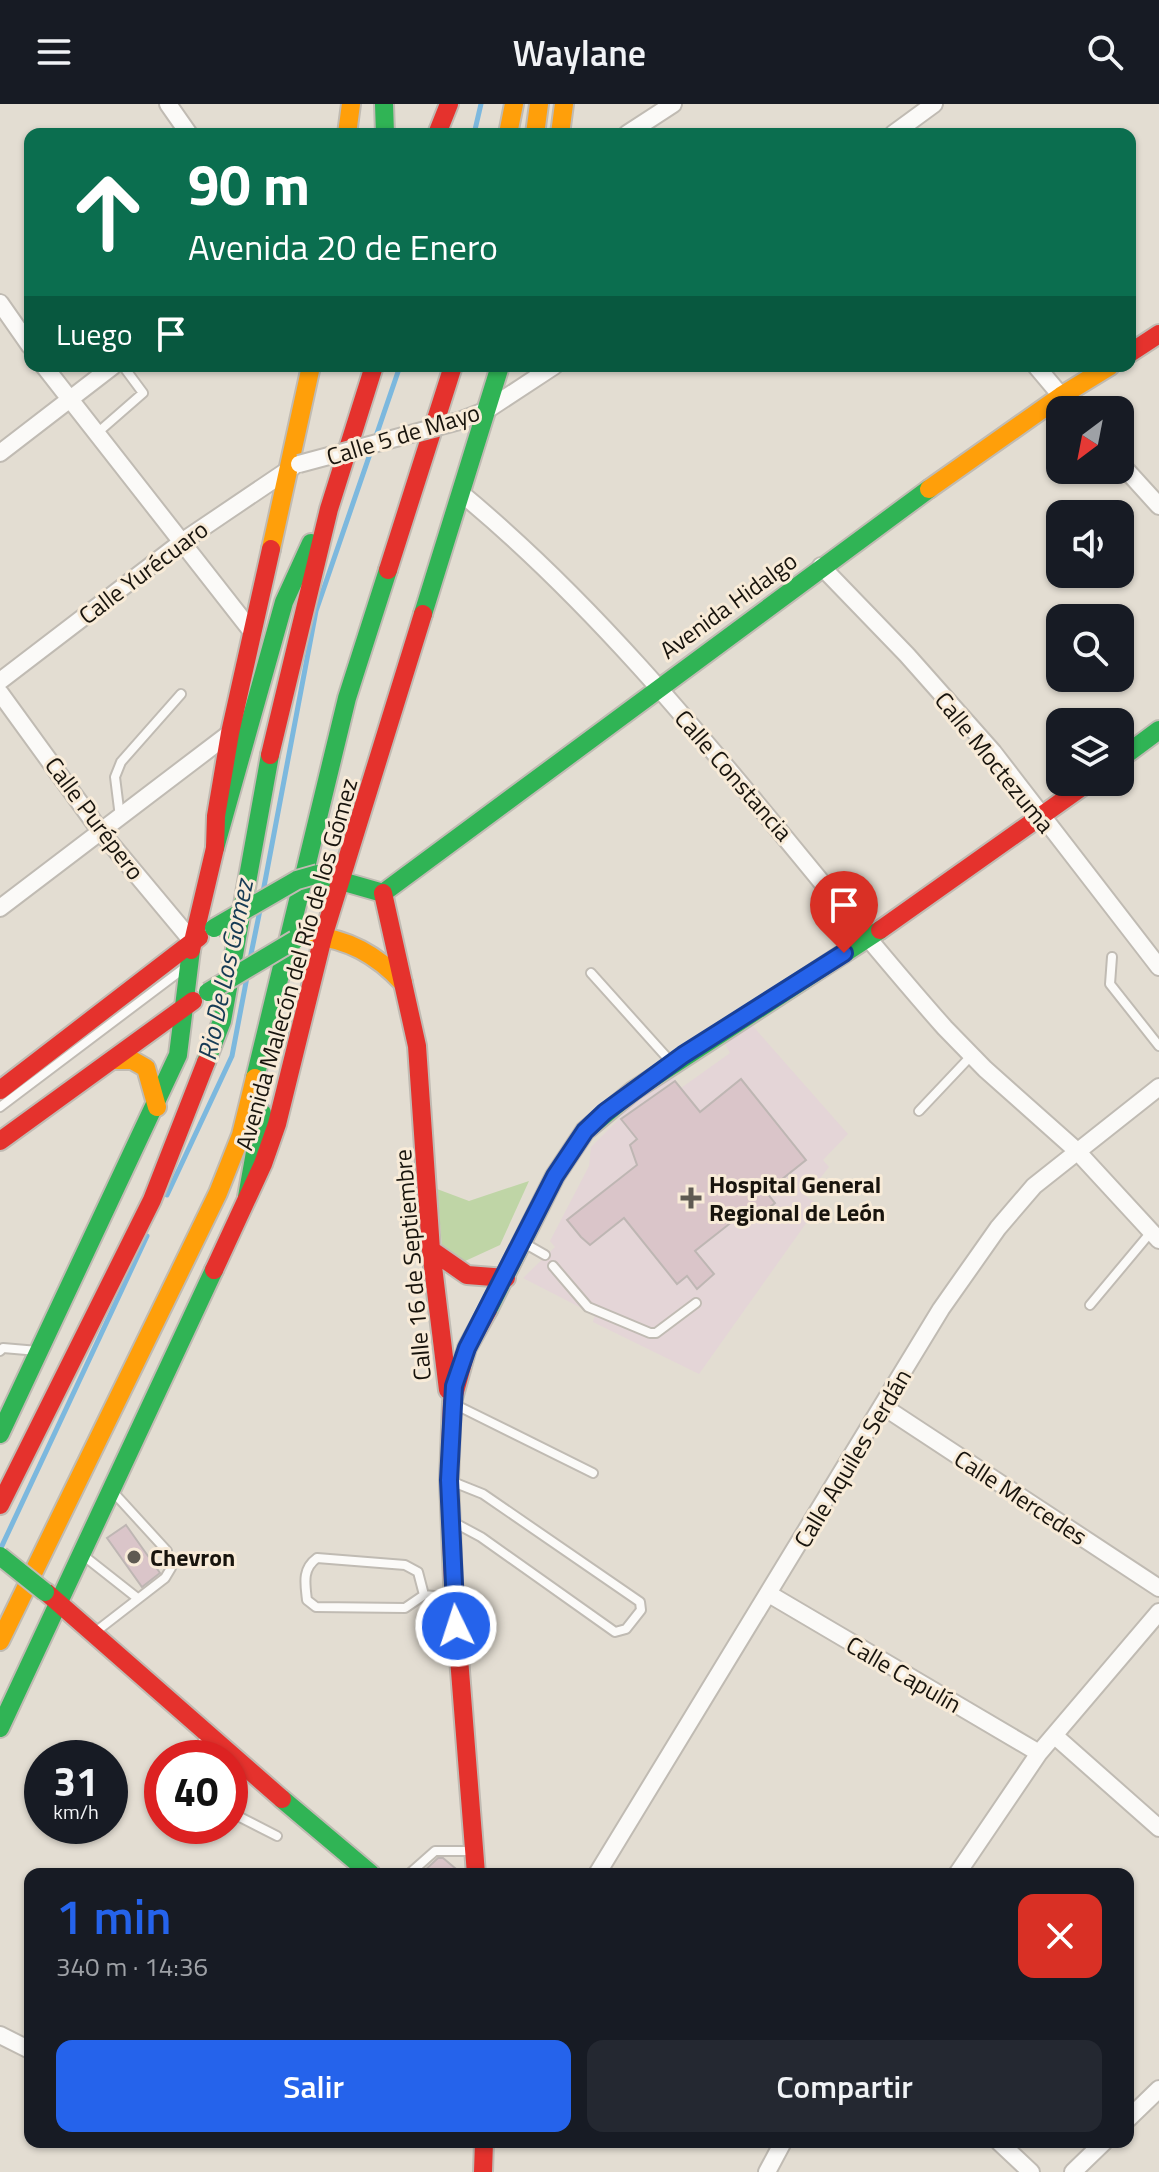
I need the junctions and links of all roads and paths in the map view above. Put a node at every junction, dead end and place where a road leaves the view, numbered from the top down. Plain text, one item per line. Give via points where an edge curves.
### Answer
1 (168, 104) edge
2 (351, 104) edge
3 (384, 104) edge
4 (449, 104) edge
5 (514, 104) edge
6 (539, 104) edge
7 (564, 104) edge
8 (673, 104) edge
9 (934, 104) edge
10 (185, 128) edge
11 (348, 128) edge
12 (385, 128) edge
13 (439, 128) edge
14 (509, 128) edge
15 (536, 128) edge
16 (561, 128) edge
17 (636, 128) edge
18 (901, 128) edge
19 (0, 303) edge
20 (1159, 334) edge
21 (24, 337) edge
22 (1136, 349) edge
23 (48, 372) edge
24 (105, 372) edge
25 (127, 372) edge
26 (310, 372) edge
27 (366, 372) edge
28 (372, 372) edge
29 (451, 372) edge
30 (498, 372) edge
31 (545, 372) edge
32 (1041, 372) edge
33 (1103, 372) edge
34 (1061, 396) edge
35 (1075, 396) edge
36 (69, 400) junction
37 (363, 402) junction
38 (487, 410) junction
39 (1046, 417) edge
40 (96, 435) junction
41 (0, 453) edge
42 (294, 466) junction
43 (1134, 478) edge
44 (462, 494) junction
45 (1159, 506) edge
46 (329, 509) junction
47 (183, 541) junction
48 (821, 566) junction
49 (253, 633) junction
50 (0, 681) edge
51 (656, 688) junction
52 (0, 693) edge
53 (181, 694) dead end
54 (1159, 730) edge
55 (230, 733) junction
56 (1134, 749) edge
57 (1070, 796) edge
58 (120, 817) junction
59 (1041, 817) junction
60 (101, 832) junction
61 (215, 848) junction
62 (341, 881) junction
63 (383, 893) junction
64 (0, 908) edge
65 (323, 937) junction
66 (868, 938) junction
67 (192, 941) junction
68 (290, 946) junction
69 (1112, 957) dead end
70 (191, 963) junction
71 (1159, 967) edge
72 (591, 973) dead end
73 (404, 983) junction
74 (188, 1001) junction
75 (1159, 1046) edge
76 (972, 1055) junction
77 (112, 1060) junction
78 (672, 1063) junction
79 (1159, 1087) edge
80 (0, 1090) edge
81 (0, 1107) edge
82 (157, 1107) junction
83 (919, 1111) dead end
84 (0, 1129) edge
85 (0, 1141) edge
86 (1076, 1150) junction
87 (247, 1197) junction
88 (1155, 1236) edge
89 (523, 1242) junction
90 (431, 1250) junction
91 (545, 1255) dead end
92 (553, 1266) dead end
93 (506, 1278) junction
94 (696, 1303) dead end
95 (1090, 1305) dead end
96 (0, 1351) edge
97 (39, 1351) junction
98 (452, 1402) junction
99 (884, 1407) junction
100 (0, 1434) edge
101 (593, 1473) dead end
102 (449, 1480) junction
103 (110, 1489) junction
104 (0, 1505) edge
105 (450, 1520) junction
106 (80, 1553) junction
107 (0, 1556) edge
108 (1159, 1588) edge
109 (769, 1594) junction
110 (424, 1595) junction
111 (51, 1597) junction
112 (136, 1597) junction
113 (454, 1598) junction
114 (1159, 1612) edge
115 (93, 1633) junction
116 (0, 1641) edge
117 (0, 1728) edge
118 (206, 1735) junction
119 (1055, 1736) junction
120 (204, 1740) edge
121 (1039, 1753) junction
122 (248, 1821) edge
123 (1159, 1828) edge
124 (277, 1836) dead end
125 (474, 1851) junction
126 (364, 1868) edge
127 (416, 1868) edge
128 (475, 1868) edge
129 (601, 1868) edge
130 (961, 1868) edge
131 (0, 2035) edge
132 (24, 2047) edge
133 (1159, 2089) edge
134 (1134, 2113) edge
135 (484, 2148) edge
136 (780, 2148) edge
137 (1005, 2148) edge
138 (1098, 2148) edge
139 (483, 2172) edge
140 (767, 2172) edge
141 (1031, 2172) edge
142 (1073, 2172) edge

1 - 10 street
2 - 11 street
3 - 12 street
4 - 13 street
5 - 14 street
6 - 15 street
7 - 16 street
8 - 17 street
9 - 18 street
19 - 21 street
20 - 22 street
23 - 36 street
24 - 36 street
25 - 40 lane via 143,393
26 - 42 street
27 - 37 street
28 - 37 street
29 - 68 street, Avenida Malecón del Río de los Gómez via 347,698
30 - 38 street, Avenida Malecón del Río de los Gómez
31 - 38 street, Calle 5 de Mayo
32 - 34 street
33 - 35 street, Avenida Hidalgo
36 - 40 street
36 - 41 street
37 - 46 street
38 - 42 street, Calle 5 de Mayo, bridge
38 - 44 street, Avenida Malecón del Río de los Gómez
39 - 48 street, Avenida Hidalgo
40 - 47 street
42 - 47 street, Calle Yurécuaro
42 - 49 street
43 - 45 street
44 - 51 street, Calle Constancia via 535,561
44 - 62 street, Avenida Malecón del Río de los Gómez
46 - 61 street via 284,602
46 - 104 street via 275,728 222,1021 152,1200
47 - 49 street
47 - 50 street, Calle Yurécuaro
48 - 51 street, Avenida Hidalgo
48 - 59 street, Calle Moctezuma via 974,731
49 - 55 street
51 - 63 street, Avenida Hidalgo
51 - 66 street, Calle Constancia via 720,756
52 - 60 street, Calle Purépero
53 - 58 lane via 121,762 115,777
54 - 56 street
55 - 58 street
55 - 61 street
57 - 59 street
58 - 60 street
59 - 66 street
59 - 71 street, Calle Moctezuma
60 - 64 street
60 - 67 street, Calle Purépero
61 - 67 street
62 - 63 street
62 - 65 street, Avenida Malecón del Río de los Gómez
62 - 67 street, bridge via 318,874 297,880
63 - 73 street, Calle 16 de Septiembre
65 - 68 street via 304,936
65 - 73 street via 362,946
65 - 87 street, Avenida Malecón del Río de los Gómez via 277,1124
66 - 76 street, Calle Constancia
66 - 78 street
67 - 70 street
67 - 80 street
68 - 74 street, bridge
68 - 87 street via 283,1015
68 - 116 street, Avenida Malecón del Río de los Gómez via 230,1165
69 - 75 lane via 1110,984
70 - 74 street
70 - 81 lane
72 - 78 lane
73 - 90 street, Calle 16 de Septiembre via 417,1046
74 - 77 street
74 - 82 street via 178,1055
74 - 84 lane
76 - 83 lane
76 - 86 street, Calle Constancia
77 - 82 street via 132,1060 146,1068
77 - 85 street
78 - 89 street via 585,1131 555,1176
79 - 86 street, Calle Aquiles Serdán
82 - 97 street
86 - 88 street, Calle Constancia
86 - 99 street, Calle Aquiles Serdán via 1034,1186 998,1228 941,1309
87 - 103 street, Avenida Malecón del Río de los Gómez
88 - 95 lane
89 - 91 lane
89 - 93 street
90 - 93 street via 467,1275
90 - 98 street, Calle 16 de Septiembre
92 - 94 lane via 588,1307 650,1333
93 - 98 street via 464,1356
96 - 97 lane
97 - 100 street
98 - 101 lane
98 - 102 street, Calle 16 de Septiembre
99 - 108 street, Calle Mercedes
99 - 109 street, Calle Aquiles Serdán
102 - 105 street, Calle 16 de Septiembre
102 - 105 lane via 495,1502 640,1602 641,1610 626,1629 615,1632
103 - 106 street, Avenida Malecón del Río de los Gómez
103 - 112 lane via 172,1562 165,1578
105 - 113 street, Calle 16 de Septiembre
106 - 111 street, Avenida Malecón del Río de los Gómez
106 - 112 lane
107 - 111 street, bridge
109 - 121 street, Calle Capulín
109 - 129 street, Calle Aquiles Serdán
110 - 110 lane via 418,1572 405,1565 317,1558 305,1575 307,1600 316,1607 405,1608
110 - 113 lane
111 - 115 street
111 - 117 street, Avenida Malecón del Río de los Gómez
112 - 115 lane
113 - 125 street, Calle 16 de Septiembre
114 - 119 street
115 - 118 street
118 - 120 lane
118 - 126 street
119 - 121 street
119 - 123 street
121 - 130 street
122 - 124 lane
125 - 127 lane via 435,1851
125 - 128 street, Calle 16 de Septiembre
131 - 132 street
133 - 134 street
135 - 139 street
136 - 140 street
137 - 141 street
138 - 142 street

